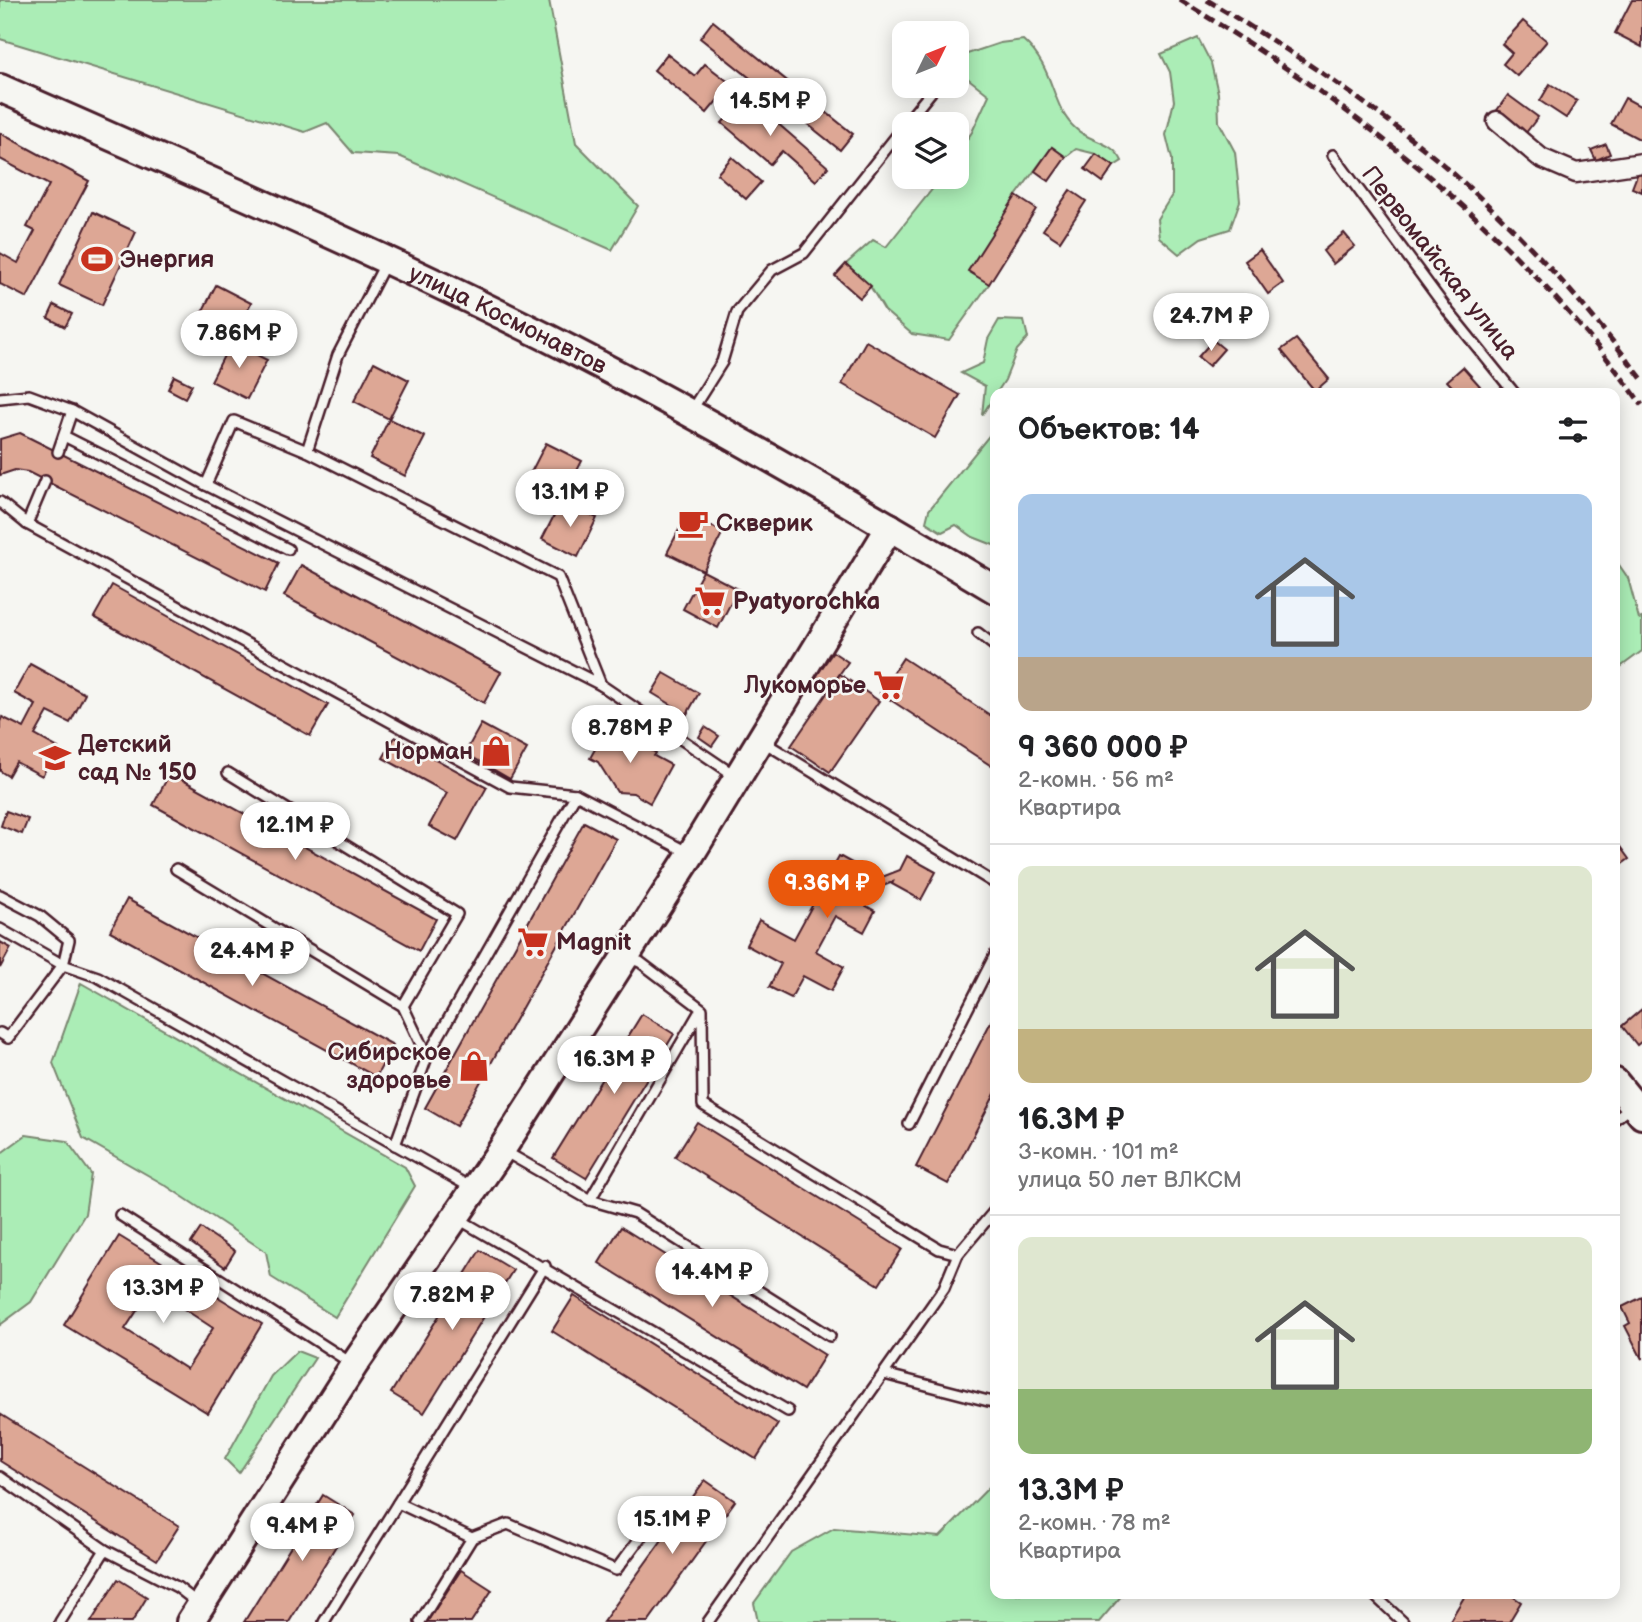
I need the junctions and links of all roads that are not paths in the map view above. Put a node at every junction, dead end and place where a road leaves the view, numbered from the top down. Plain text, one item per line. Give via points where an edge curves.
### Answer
1 (0, 88) edge
2 (926, 98) edge
3 (915, 112) edge
4 (1497, 121) dead end
5 (892, 141) edge
6 (1333, 155) dead end
7 (1642, 163) edge
8 (386, 260) junction
9 (1510, 388) edge
10 (0, 398) edge
11 (72, 411) junction
12 (691, 412) junction
13 (64, 436) junction
14 (306, 451) junction
15 (58, 452) dead end
16 (45, 481) dead end
17 (206, 485) junction
18 (0, 502) edge
19 (27, 524) junction
20 (890, 527) junction
21 (288, 549) dead end
22 (990, 586) edge
23 (978, 633) dead end
24 (990, 642) edge
25 (601, 685) junction
26 (761, 740) junction
27 (228, 773) dead end
28 (738, 778) junction
29 (576, 794) junction
30 (691, 853) junction
31 (176, 869) dead end
32 (990, 880) edge
33 (0, 895) edge
34 (0, 929) edge
35 (624, 956) junction
36 (63, 965) junction
37 (990, 965) edge
38 (403, 1006) junction
39 (702, 1009) junction
40 (0, 1033) edge
41 (427, 1057) junction
42 (1620, 1093) edge
43 (1630, 1113) edge
44 (909, 1124) dead end
45 (395, 1145) junction
46 (502, 1149) junction
47 (473, 1189) junction
48 (590, 1200) junction
49 (120, 1215) dead end
50 (455, 1216) junction
51 (990, 1216) edge
52 (958, 1254) junction
53 (545, 1266) junction
54 (830, 1336) dead end
55 (354, 1365) junction
56 (884, 1374) junction
57 (990, 1401) edge
58 (788, 1411) dead end
59 (1, 1480) edge
60 (398, 1503) junction
61 (664, 1506) dead end
62 (472, 1538) junction
63 (105, 1550) junction
64 (1378, 1599) edge
65 (195, 1613) edge
66 (60, 1622) edge
67 (324, 1622) edge
68 (420, 1622) edge
69 (708, 1622) edge
70 (1403, 1622) edge

1 - 8 street, улица Космонавтов
2 - 3 lane
4 - 7 street via 1541,158 1576,173
5 - 12 lane via 804,253 772,270 737,312 722,362
6 - 9 lane, Первомайская улица
8 - 12 street, улица Космонавтов
8 - 14 lane via 338,355
10 - 11 lane via 29,396
11 - 13 lane
11 - 17 lane
12 - 20 street, улица Космонавтов
13 - 15 lane
13 - 21 lane
14 - 17 lane via 234,421
14 - 25 lane via 558,577
16 - 19 lane
17 - 25 lane
18 - 19 lane
19 - 29 lane via 510,787
20 - 22 street, улица Космонавтов
20 - 26 street
23 - 24 lane
25 - 28 lane
26 - 28 street
26 - 32 lane
27 - 38 lane via 457,914
28 - 30 street
29 - 30 lane
29 - 41 lane
30 - 35 street
31 - 38 lane
33 - 36 lane via 40,916 69,940
34 - 36 lane
35 - 39 lane via 640,962
35 - 46 street
36 - 40 lane via 8,1038
36 - 45 lane via 97,977
37 - 44 lane
38 - 41 lane
39 - 48 lane
39 - 52 lane via 703,1105 914,1236
41 - 45 lane
42 - 43 street
45 - 47 lane
46 - 47 street
46 - 48 lane
47 - 50 street
48 - 54 lane via 635,1213
49 - 55 lane
50 - 53 lane
50 - 55 street
51 - 52 lane
52 - 56 lane via 944,1289
53 - 58 lane
53 - 60 lane
55 - 65 street
56 - 57 lane
56 - 69 lane
59 - 63 lane
60 - 62 lane
60 - 67 lane
61 - 62 lane via 615,1570 508,1524
62 - 68 lane
63 - 65 lane via 177,1587
63 - 66 lane
64 - 70 lane

